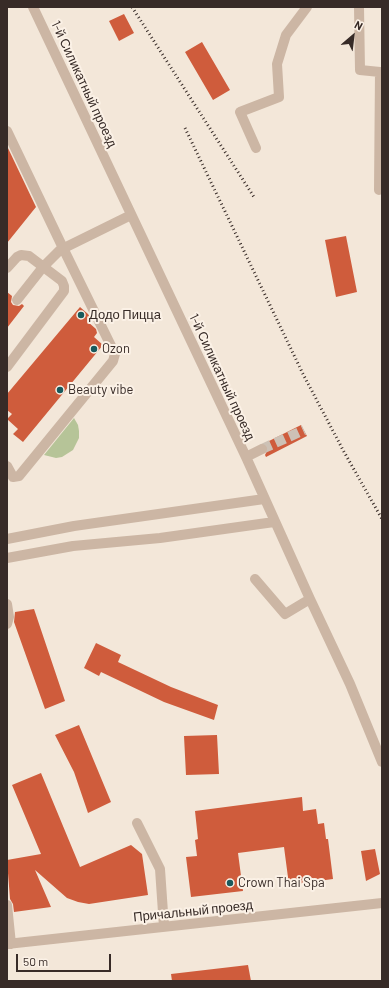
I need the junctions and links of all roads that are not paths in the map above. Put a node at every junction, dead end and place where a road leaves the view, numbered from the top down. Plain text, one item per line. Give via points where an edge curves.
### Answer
1 (33, 7) edge
2 (308, 7) edge
3 (359, 7) edge
4 (7, 131) edge
5 (256, 148) dead end
6 (379, 190) dead end
7 (131, 215) junction
8 (63, 248) junction
9 (43, 267) junction
10 (7, 268) edge
11 (17, 300) dead end
12 (7, 367) edge
13 (262, 449) tunnel mouth
14 (246, 457) junction
15 (8, 472) edge
16 (264, 499) junction
17 (274, 522) junction
18 (7, 538) edge
19 (7, 558) edge
20 (255, 579) dead end
21 (310, 599) junction
22 (7, 604) edge
23 (7, 624) edge
24 (382, 762) edge
25 (137, 822) dead end
26 (382, 903) edge
27 (7, 905) edge
28 (164, 927) junction
29 (9, 944) edge

1 - 7 street, 1-й Силикатный проезд
2 - 5 street via 286,35 277,64 279,97 240,112
3 - 6 street via 360,70 380,72
4 - 8 street
7 - 8 street
7 - 14 street, 1-й Силикатный проезд
8 - 9 street
8 - 15 street via 114,350 115,357 19,476 15,477
9 - 10 street via 29,256 21,255
9 - 11 street
9 - 12 street via 62,281 64,291
13 - 14 street
14 - 16 street, 1-й Силикатный проезд
16 - 17 street, 1-й Силикатный проезд
16 - 18 street
17 - 19 street via 160,538 73,546
17 - 21 street, 1-й Силикатный проезд
20 - 21 street via 285,614
21 - 24 street, 1-й Силикатный проезд via 350,684
22 - 23 street
25 - 28 street via 160,869
26 - 28 street, Причальный проезд
27 - 29 street
28 - 29 street, Причальный проезд

